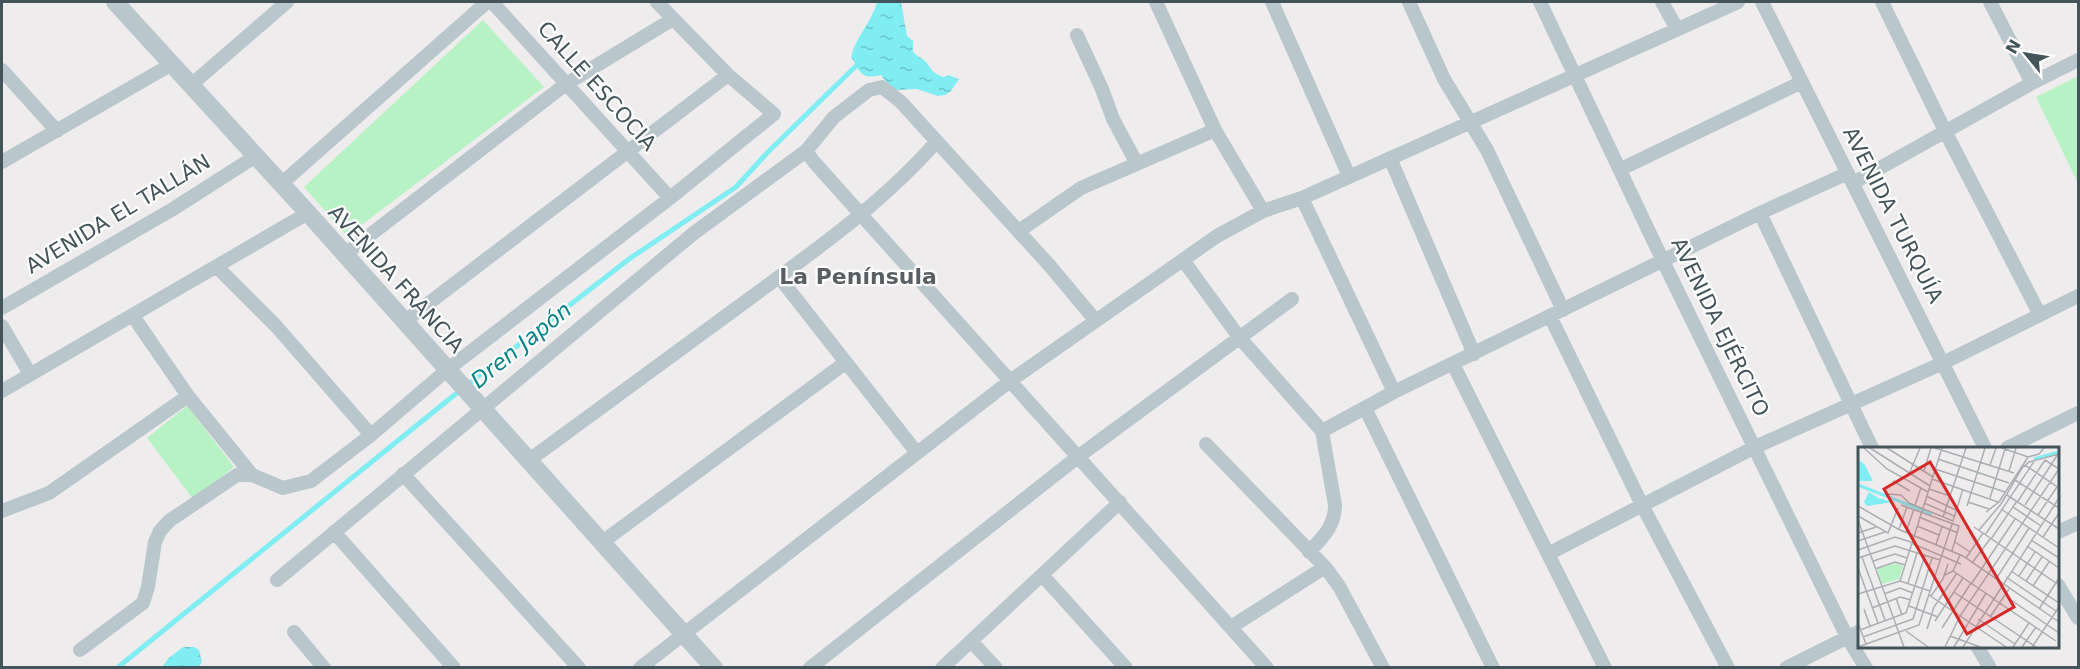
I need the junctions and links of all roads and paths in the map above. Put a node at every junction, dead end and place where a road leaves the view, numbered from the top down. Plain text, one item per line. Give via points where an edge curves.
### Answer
1 (115, 2) edge
2 (287, 2) edge
3 (487, 2) edge
4 (492, 2) edge
5 (657, 2) edge
6 (1156, 2) edge
7 (1272, 2) edge
8 (1409, 2) edge
9 (1540, 2) edge
10 (1662, 2) edge
11 (1738, 2) edge
12 (1762, 2) edge
13 (1882, 2) edge
14 (1990, 2) edge
15 (673, 19) junction
16 (1677, 29) junction
17 (1077, 35) dead end
18 (2079, 60) edge
19 (172, 64) junction
20 (2, 70) edge
21 (1576, 74) junction
22 (728, 75) junction
23 (1802, 82) junction
24 (2032, 83) junction
25 (566, 84) junction
26 (191, 85) junction
27 (1471, 121) junction
28 (1215, 130) junction
29 (1945, 131) junction
30 (57, 132) junction
31 (937, 141) junction
32 (806, 151) junction
33 (629, 152) junction
34 (256, 156) junction
35 (1390, 158) junction
36 (2, 162) edge
37 (1136, 162) junction
38 (1621, 169) junction
39 (1349, 177) junction
40 (1850, 178) junction
41 (281, 184) junction
42 (670, 198) junction
43 (1302, 198) junction
44 (1263, 212) junction
45 (308, 213) junction
46 (1760, 213) junction
47 (860, 214) junction
48 (1019, 231) junction
49 (344, 255) junction
50 (1183, 260) junction
51 (1663, 261) junction
52 (217, 267) junction
53 (779, 277) junction
54 (2079, 296) edge
55 (1292, 299) dead end
56 (2, 308) edge
57 (1557, 313) junction
58 (2040, 315) junction
59 (133, 316) junction
60 (1096, 321) junction
61 (404, 322) junction
62 (2, 326) edge
63 (1239, 337) junction
64 (1474, 354) junction
65 (845, 363) junction
66 (1943, 363) junction
67 (1453, 364) junction
68 (450, 373) junction
69 (30, 374) junction
70 (1010, 381) junction
71 (2, 391) edge
72 (1394, 392) junction
73 (188, 396) junction
74 (1850, 404) junction
75 (478, 405) junction
76 (1365, 408) junction
77 (2079, 413) edge
78 (1322, 431) junction
79 (371, 435) junction
80 (1206, 444) dead end
81 (1755, 447) junction
82 (1872, 447) edge
83 (1985, 447) edge
84 (2009, 447) edge
85 (917, 453) junction
86 (1079, 456) junction
87 (528, 461) junction
88 (403, 474) junction
89 (252, 475) junction
90 (1120, 502) junction
91 (1642, 505) junction
92 (2, 511) edge
93 (2079, 523) edge
94 (334, 532) junction
95 (2059, 532) edge
96 (601, 543) junction
97 (1309, 552) junction
98 (1548, 554) junction
99 (1325, 567) junction
100 (1042, 575) junction
101 (277, 580) dead end
102 (2059, 587) edge
103 (2079, 618) edge
104 (1232, 627) junction
105 (294, 632) dead end
106 (682, 634) junction
107 (1853, 634) edge
108 (971, 641) junction
109 (1858, 648) edge
110 (1978, 648) edge
111 (80, 650) dead end
112 (324, 668) edge
113 (454, 668) edge
114 (579, 668) edge
115 (640, 668) edge
116 (714, 668) edge
117 (810, 668) edge
118 (942, 668) edge
119 (996, 668) edge
120 (1126, 668) edge
121 (1268, 668) edge
122 (1383, 668) edge
123 (1493, 668) edge
124 (1605, 668) edge
125 (1728, 668) edge
126 (1786, 668) edge
127 (1866, 668) edge
128 (1990, 668) edge

1 - 19 street, AVENIDA FRANCIA
2 - 26 street
3 - 41 street
4 - 25 street, CALLE ESCOCIA
5 - 15 street
6 - 28 street
7 - 39 street
8 - 27 street via 1444,79
9 - 21 street, AVENIDA EJÉRCITO
10 - 16 street
11 - 16 street
12 - 23 street, AVENIDA TURQUÍA
13 - 29 street
14 - 24 street
15 - 22 street
15 - 25 street
16 - 21 street
17 - 37 street
18 - 24 street
19 - 26 street, AVENIDA FRANCIA
19 - 30 street
20 - 30 street
21 - 27 street
21 - 38 street, AVENIDA EJÉRCITO
22 - 33 street
22 - 42 street via 774,114
23 - 38 street
23 - 40 street, AVENIDA TURQUÍA
24 - 29 street
25 - 33 street, CALLE ESCOCIA
25 - 49 street
26 - 34 street, AVENIDA FRANCIA
27 - 35 street
27 - 57 street
28 - 37 street
28 - 44 street
29 - 40 street
29 - 58 street
30 - 36 street
31 - 32 street via 882,87 869,90 834,117
31 - 47 street via 912,169
31 - 48 street
32 - 47 street
32 - 75 street via 694,232
33 - 42 street, CALLE ESCOCIA
33 - 61 street
34 - 41 street, AVENIDA FRANCIA
34 - 56 street, AVENIDA EL TALLÁN
35 - 39 street
35 - 64 street
37 - 48 street via 1082,188
38 - 51 street, AVENIDA EJÉRCITO
39 - 43 street
40 - 46 street
40 - 66 street, AVENIDA TURQUÍA
41 - 45 street, AVENIDA FRANCIA
42 - 68 street
43 - 44 street
43 - 72 street
44 - 50 street via 1217,236
45 - 49 street, AVENIDA FRANCIA
45 - 52 street
46 - 51 street
46 - 74 street
47 - 53 street
47 - 70 street
48 - 60 street
49 - 61 street, AVENIDA FRANCIA
50 - 60 street
50 - 63 street
51 - 57 street
51 - 81 street, AVENIDA EJÉRCITO
52 - 59 street
52 - 79 street via 276,326
53 - 65 street
53 - 87 street
54 - 58 street
55 - 63 street
57 - 64 street
57 - 91 street
58 - 66 street
59 - 69 street
59 - 73 street
60 - 70 street
61 - 68 street, AVENIDA FRANCIA
62 - 69 street
63 - 78 street
63 - 86 street
64 - 67 street
65 - 85 street
65 - 96 street
66 - 74 street
66 - 83 street, AVENIDA TURQUÍA
67 - 72 street
67 - 98 street
68 - 75 street, AVENIDA FRANCIA
68 - 79 street
69 - 71 street
70 - 85 street
70 - 86 street
72 - 76 street
73 - 89 street
73 - 92 street via 50,492
74 - 81 street
74 - 82 street
75 - 87 street, AVENIDA FRANCIA
75 - 88 street
76 - 78 street
76 - 123 street
77 - 84 street
78 - 97 street via 1335,515 1329,530
79 - 89 street via 311,482 283,488
80 - 97 street
81 - 91 street
81 - 107 street, AVENIDA EJÉRCITO
85 - 106 street
86 - 90 street
86 - 117 street
87 - 96 street, AVENIDA FRANCIA
88 - 94 street
88 - 114 street
89 - 111 street via 237,475 169,521 155,542 143,603
90 - 100 street
90 - 104 street
91 - 98 street
91 - 125 street
93 - 95 street
94 - 101 street
94 - 113 street
96 - 106 street, AVENIDA FRANCIA
97 - 99 street
98 - 124 street
99 - 104 street
99 - 122 street via 1339,585
100 - 108 street
100 - 120 street
102 - 103 street
104 - 121 street
105 - 112 street
106 - 115 street
106 - 116 street, AVENIDA FRANCIA
107 - 126 street
108 - 118 street
108 - 119 street
109 - 127 street, AVENIDA EJÉRCITO
110 - 128 street

